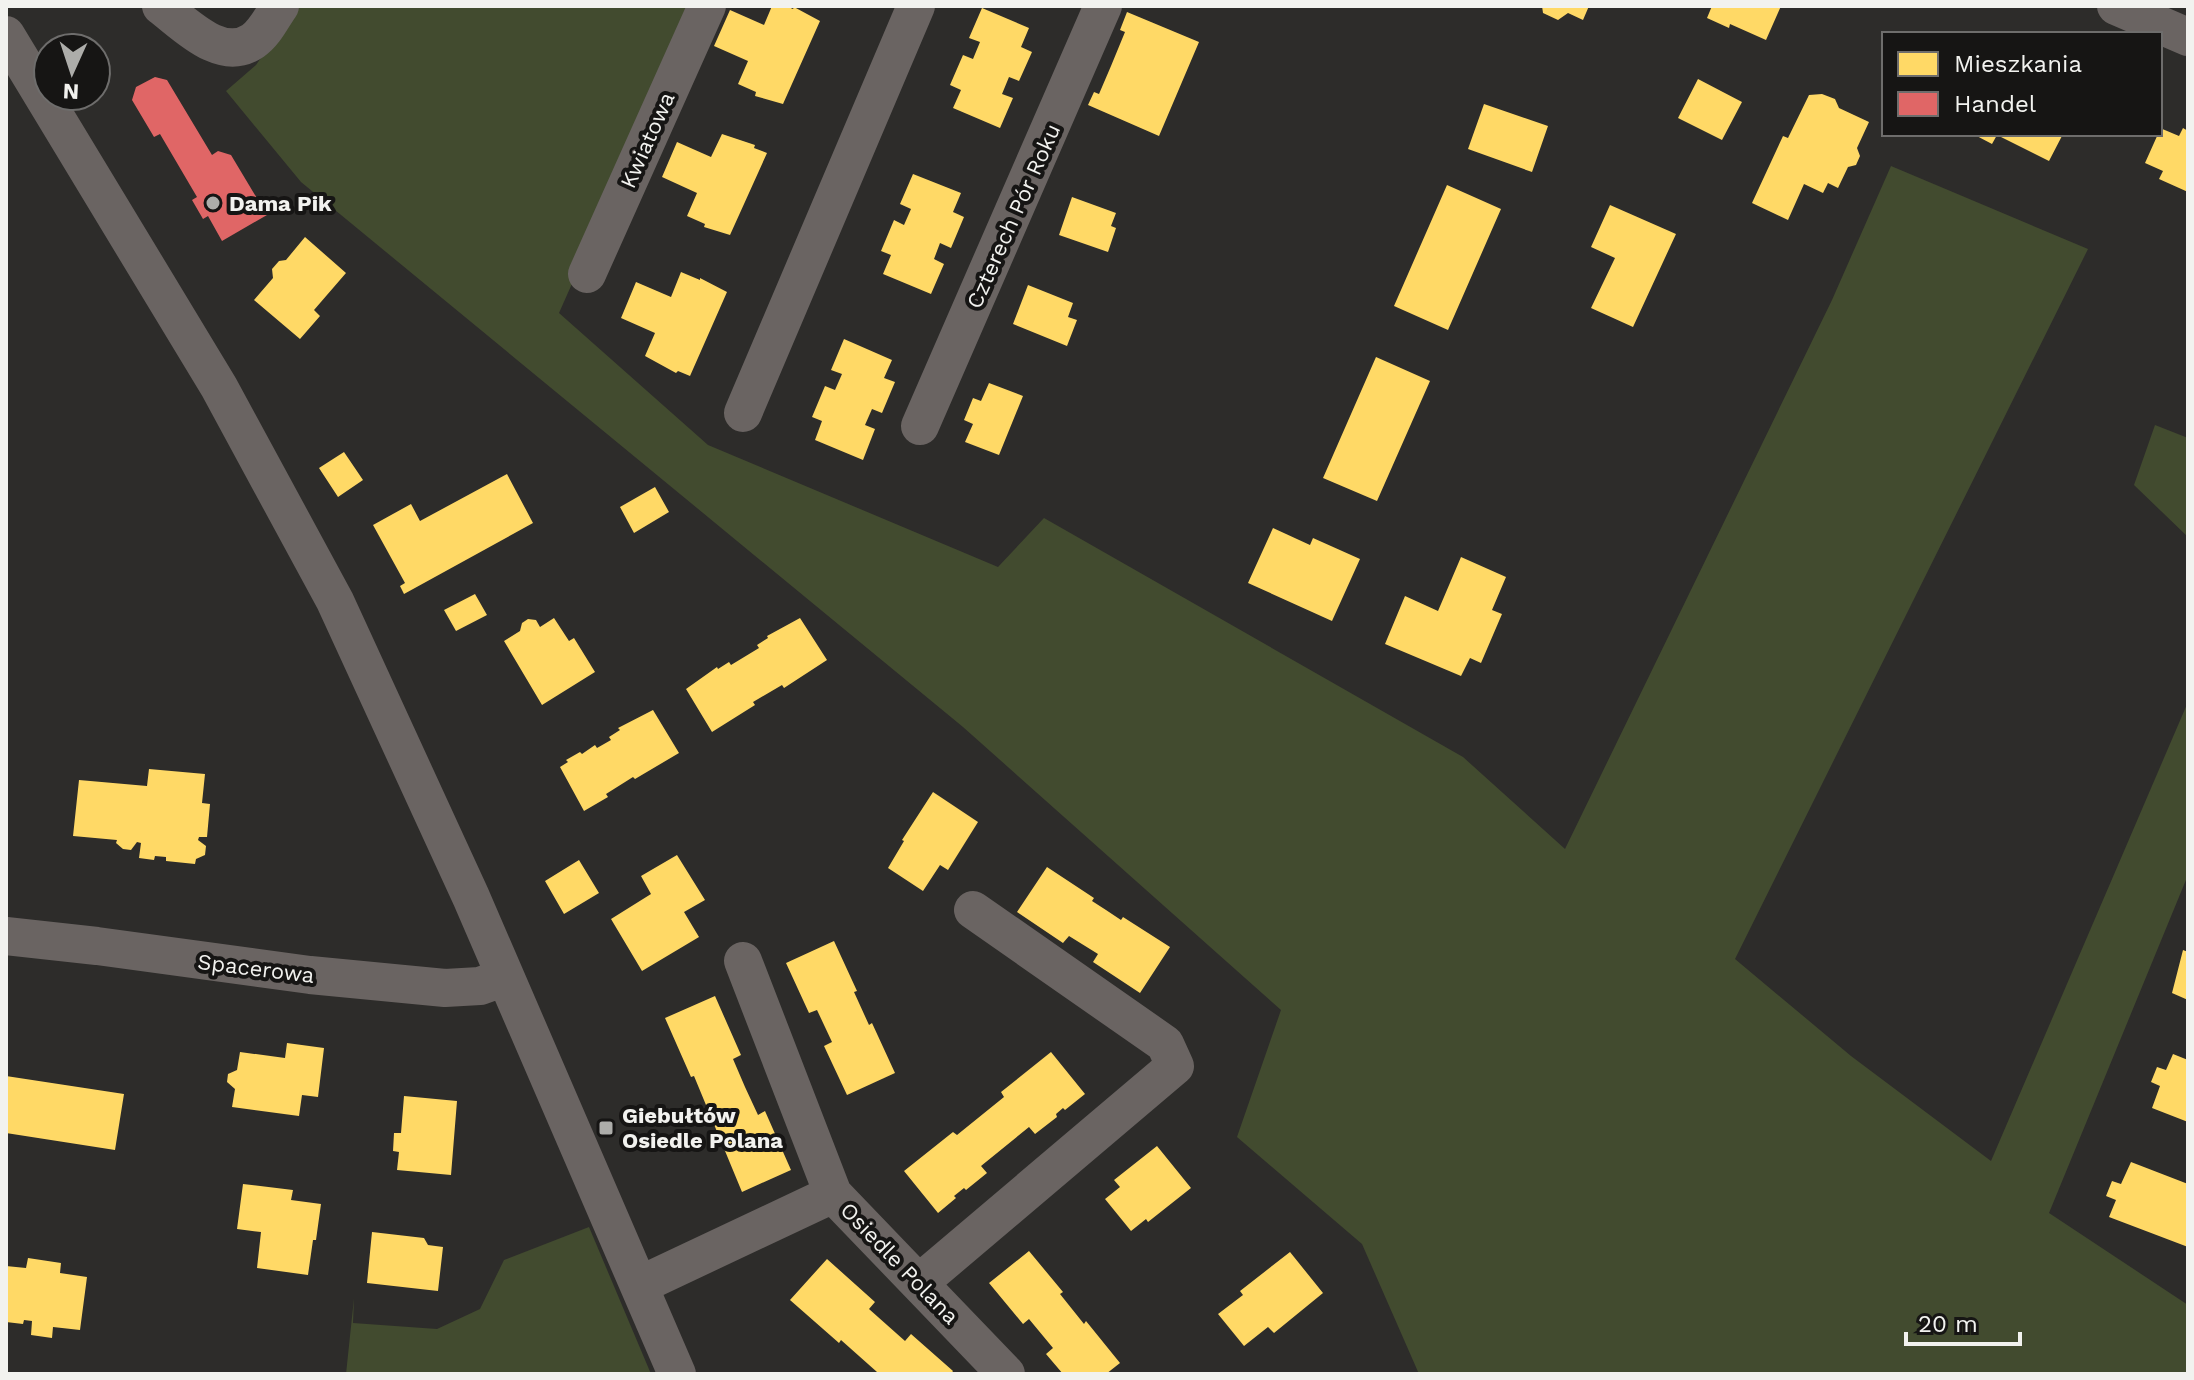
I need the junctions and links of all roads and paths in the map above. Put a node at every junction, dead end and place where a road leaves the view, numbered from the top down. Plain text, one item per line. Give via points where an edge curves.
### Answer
1 (161, 6) edge
2 (280, 6) edge
3 (707, 6) edge
4 (916, 6) edge
5 (1103, 6) edge
6 (2116, 6) edge
7 (6, 35) edge
8 (2188, 37) edge
9 (587, 274) dead end
10 (743, 413) dead end
11 (920, 426) dead end
12 (973, 910) dead end
13 (6, 936) edge
14 (743, 961) dead end
15 (505, 977) junction
16 (833, 1194) junction
17 (919, 1283) junction
18 (640, 1285) junction
19 (677, 1374) edge
20 (1006, 1374) edge

1 - 2 street via 210,41 232,48 253,41
3 - 9 street, Kwiatowa
4 - 10 street
5 - 11 street, Czterech Pór Roku
6 - 8 street
7 - 15 street via 261,461 360,654
12 - 17 street via 1165,1044 1175,1066
13 - 15 street, Spacerowa via 445,988 480,986
14 - 16 street, Osiedle Polana
15 - 18 street
16 - 17 street, Osiedle Polana
16 - 18 street
17 - 20 street, Osiedle Polana
18 - 19 street

